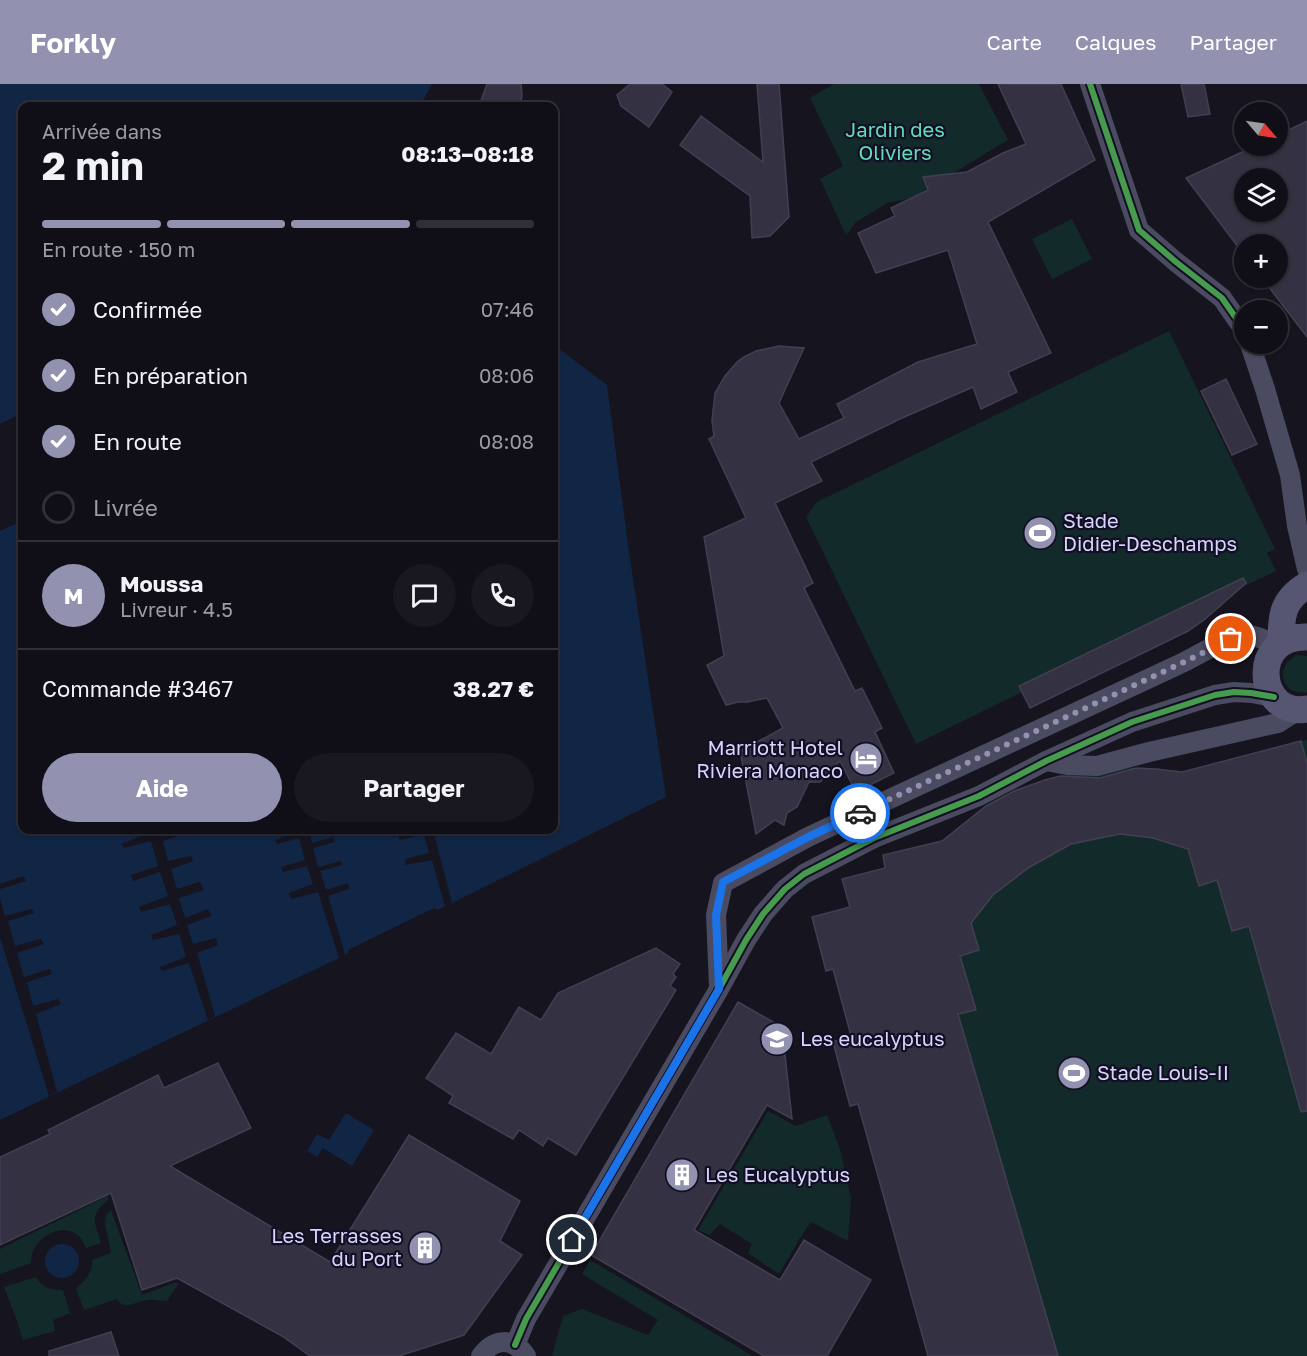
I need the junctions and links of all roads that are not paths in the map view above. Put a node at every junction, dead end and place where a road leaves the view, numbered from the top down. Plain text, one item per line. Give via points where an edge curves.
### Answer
1 (1090, 84) edge
2 (1234, 315) edge
3 (1253, 354) edge
4 (1307, 569) edge
5 (1307, 585) edge
6 (1288, 642) edge
7 (1274, 698) junction
8 (1304, 710) edge
9 (1046, 761) junction
10 (719, 989) junction
11 (520, 1350) edge
12 (481, 1356) edge

1 - 2 street via 1139,230 1222,298
3 - 4 street via 1290,475
5 - 6 street via 1295,592 1284,612 1281,621
6 - 7 street via 1270,655 1266,665 1265,677
6 - 10 street via 1246,635 1231,639 808,837 723,882 716,915
7 - 8 street via 1285,706
7 - 9 street via 1234,692 1215,695 1132,722
8 - 9 street via 1278,723 1097,766
9 - 10 street via 979,796 874,838 804,874 763,914
10 - 11 street via 526,1319
11 - 12 street via 500,1342

